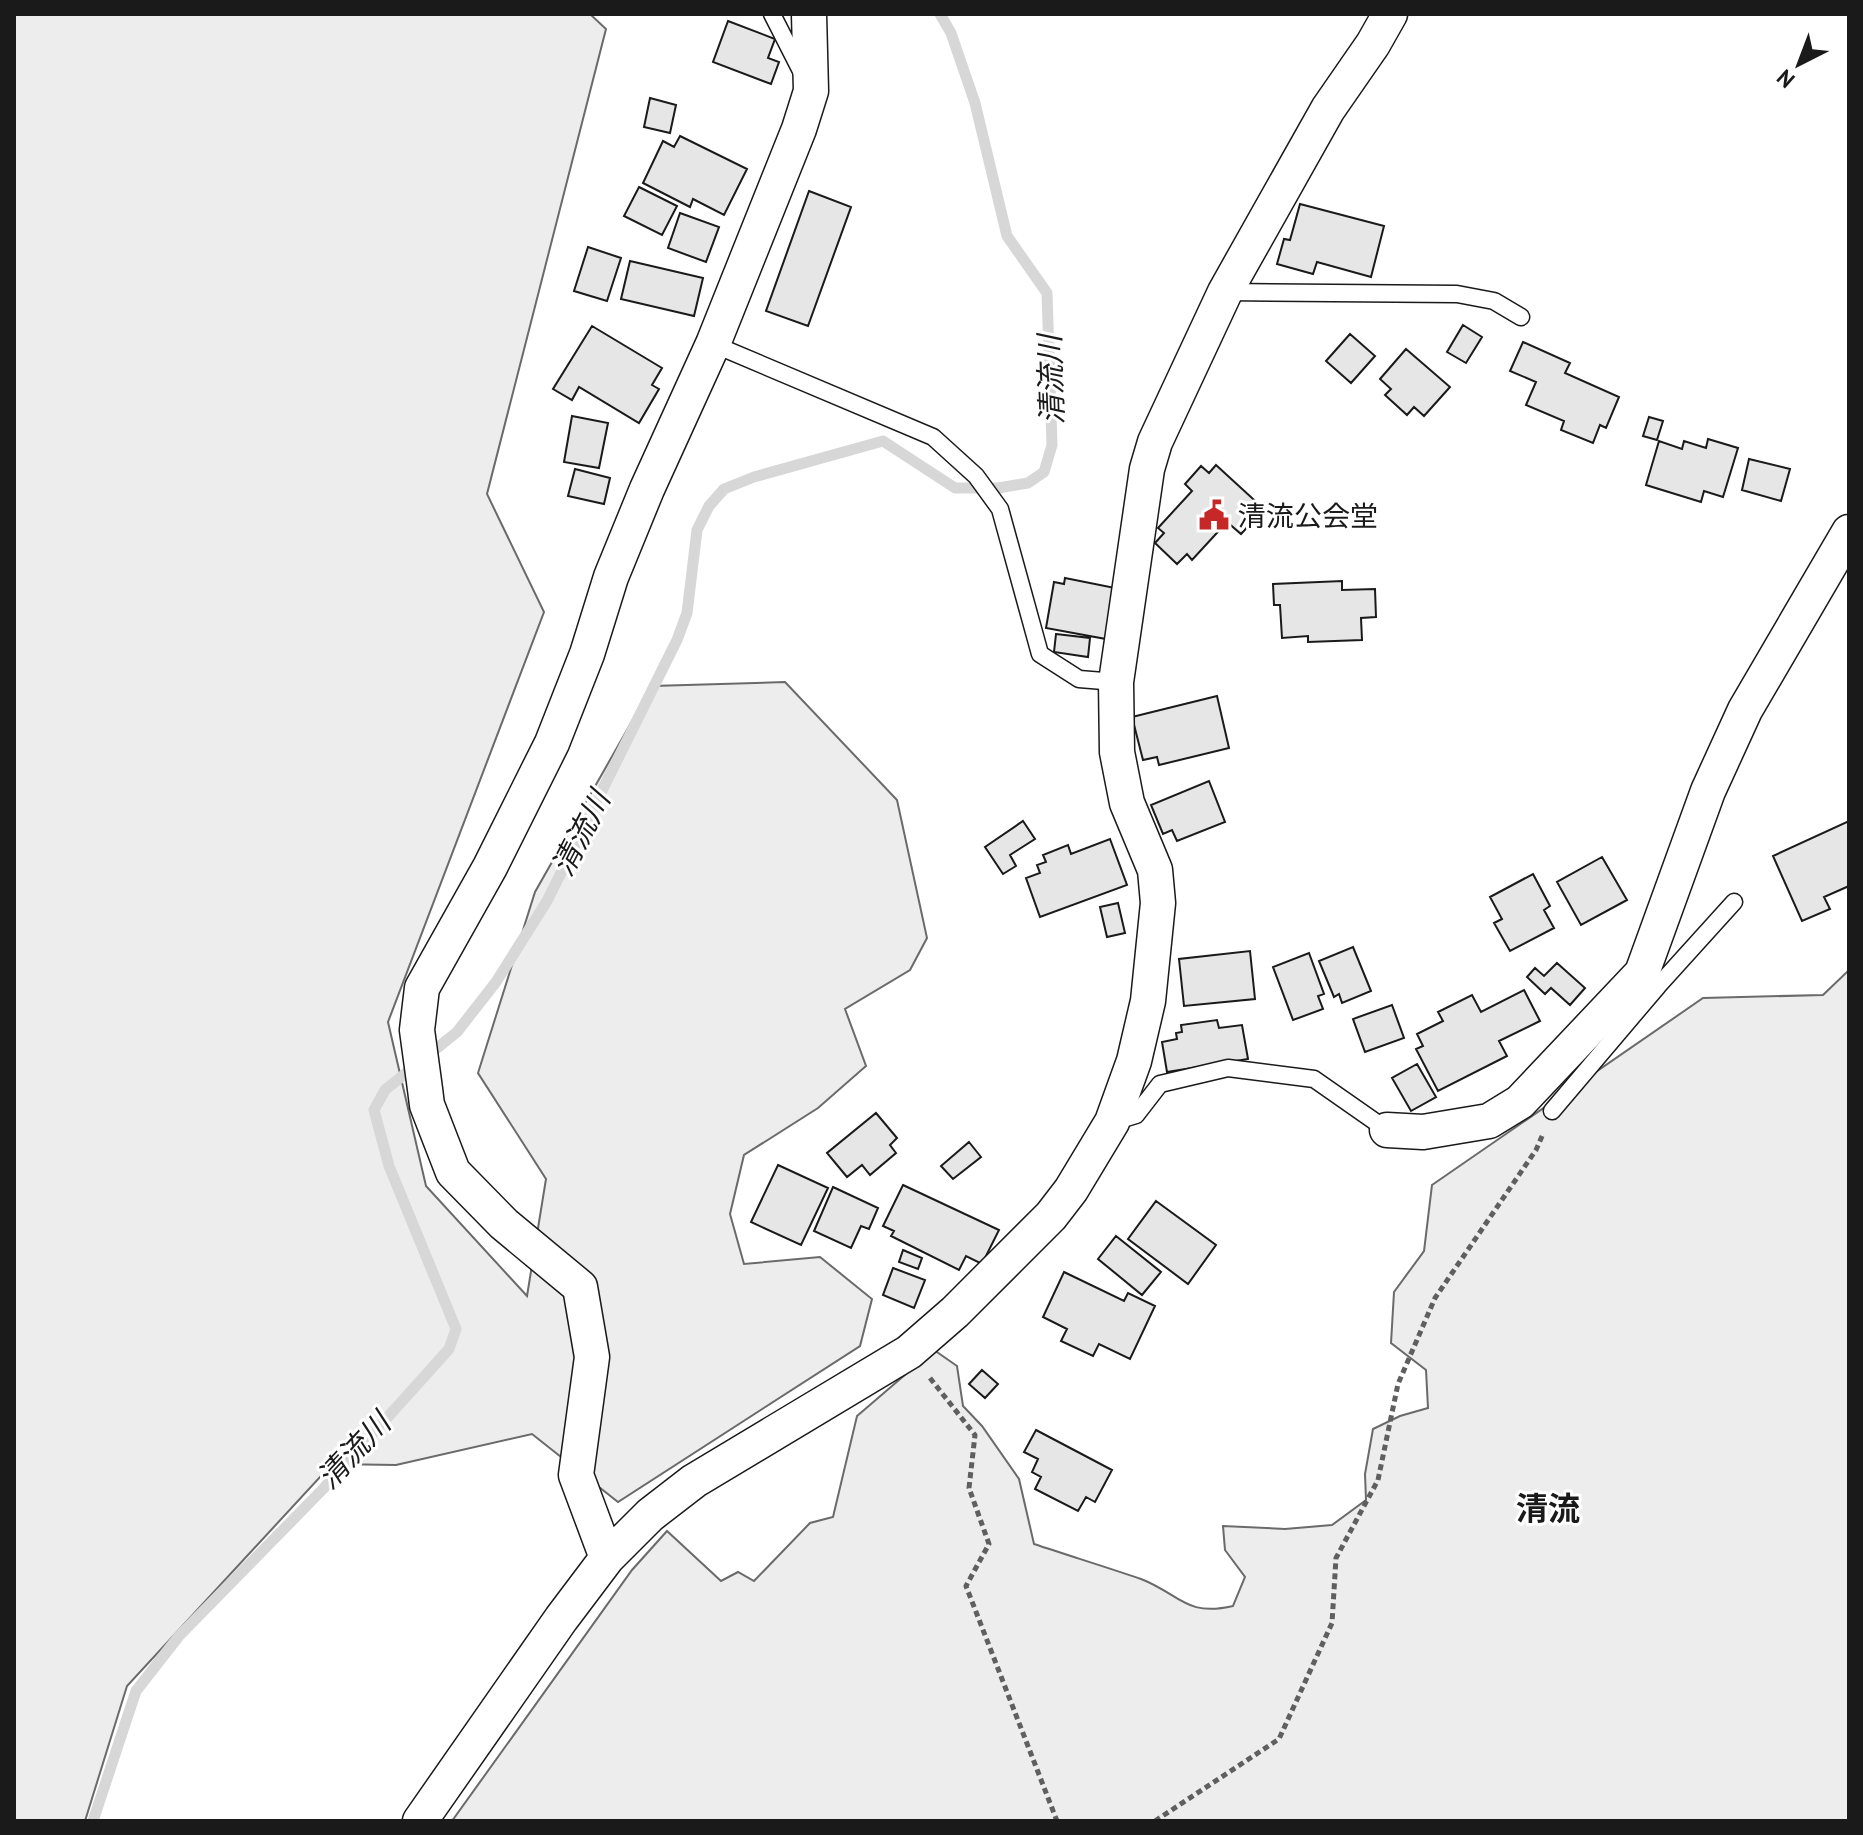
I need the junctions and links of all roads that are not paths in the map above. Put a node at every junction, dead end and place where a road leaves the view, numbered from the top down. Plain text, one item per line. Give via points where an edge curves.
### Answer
1 (772, 14) edge
2 (809, 14) edge
3 (1390, 14) edge
4 (811, 91) junction
5 (1225, 292) junction
6 (1521, 317) dead end
7 (713, 344) junction
8 (1849, 532) edge
9 (1116, 682) junction
10 (1734, 902) dead end
11 (1650, 980) junction
12 (1552, 1111) road end
13 (1112, 1122) junction
14 (1387, 1130) joint
15 (607, 1558) junction
16 (420, 1821) edge

1 - 4 lane
2 - 4 street
3 - 5 street via 1328,109
4 - 7 street
5 - 6 lane via 1457,294 1494,301
5 - 9 street via 1147,469
7 - 9 lane via 933,437 976,476 1000,509 1040,654 1079,679
7 - 15 street via 611,577 552,743 422,988 417,1030 427,1105 453,1172 504,1224 580,1287 592,1357 576,1475
8 - 11 street via 1745,710 1708,791
9 - 13 street via 1117,752 1127,803 1155,870 1158,903 1148,1001
10 - 11 lane
11 - 12 lane
11 - 14 street via 1520,1102 1489,1121 1423,1132
13 - 14 lane via 1136,1115 1160,1084 1228,1068 1314,1079
13 - 15 street via 1051,1216 909,1352 694,1481
15 - 16 street

